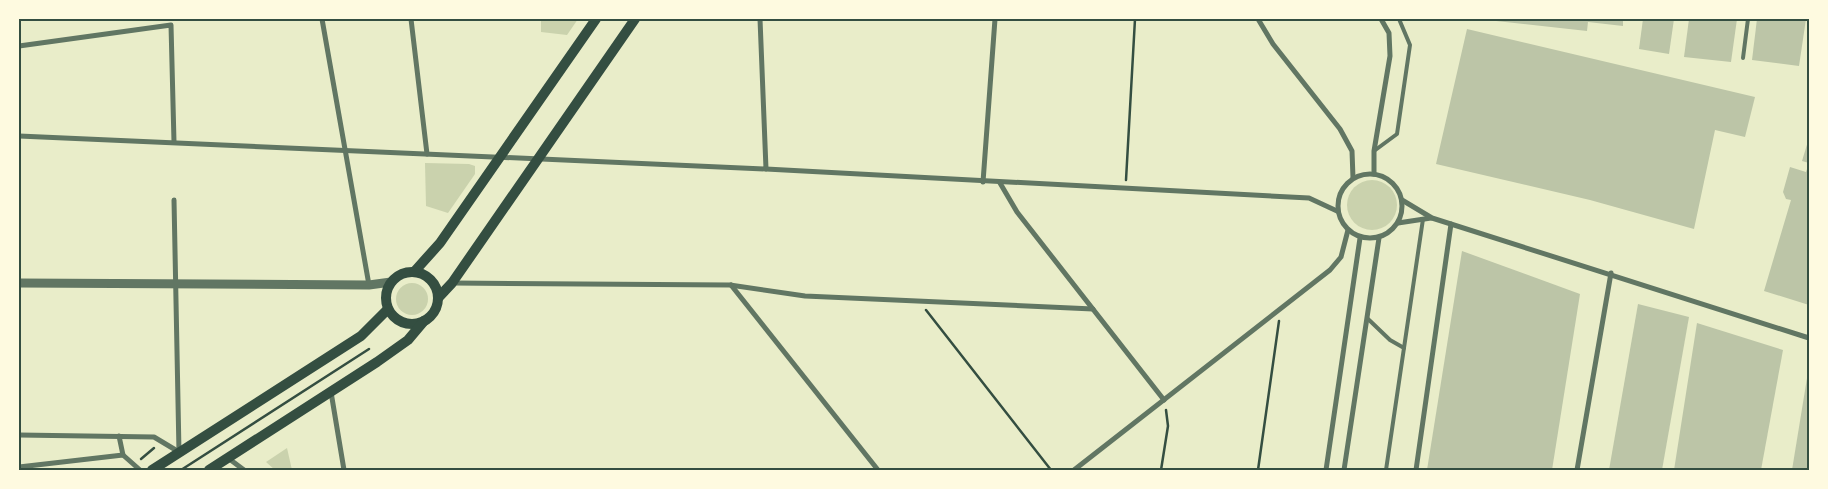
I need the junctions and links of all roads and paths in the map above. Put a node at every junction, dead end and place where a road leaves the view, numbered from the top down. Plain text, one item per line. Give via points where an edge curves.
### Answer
1 (322, 19) edge
2 (411, 19) edge
3 (596, 19) edge
4 (635, 19) edge
5 (760, 19) edge
6 (994, 19) edge
7 (1135, 19) edge
8 (1258, 19) edge
9 (1381, 19) edge
10 (1399, 19) edge
11 (1748, 19) edge
12 (19, 46) edge
13 (1743, 58) dead end
14 (19, 136) edge
15 (174, 142) junction
16 (346, 150) junction
17 (1374, 151) junction
18 (427, 154) junction
19 (500, 156) junction
20 (538, 159) junction
21 (766, 169) junction
22 (1374, 174) junction
23 (1353, 178) junction
24 (983, 182) junction
25 (1000, 183) junction
26 (1126, 189) junction
27 (174, 200) dead end
28 (1402, 200) junction
29 (1337, 211) junction
30 (1432, 218) junction
31 (1423, 219) junction
32 (1398, 223) junction
33 (1451, 224) junction
34 (1348, 230) junction
35 (1360, 238) junction
36 (1379, 238) junction
37 (414, 272) junction
38 (1611, 273) junction
39 (391, 282) junction
40 (19, 283) edge
41 (176, 284) junction
42 (452, 284) junction
43 (369, 285) junction
44 (730, 285) junction
45 (438, 298) junction
46 (920, 302) junction
47 (1093, 308) junction
48 (1281, 308) junction
49 (388, 309) junction
50 (1367, 318) junction
51 (424, 321) junction
52 (1809, 338) edge
53 (1404, 348) junction
54 (369, 349) dead end
55 (331, 392) junction
56 (1164, 400) junction
57 (19, 435) edge
58 (119, 436) junction
59 (154, 437) junction
60 (179, 453) junction
61 (123, 455) junction
62 (228, 458) junction
63 (133, 464) junction
64 (19, 467) edge
65 (140, 470) edge
66 (152, 470) edge
67 (181, 470) edge
68 (208, 470) edge
69 (244, 470) edge
70 (344, 470) edge
71 (878, 470) edge
72 (1051, 470) edge
73 (1074, 470) edge
74 (1161, 470) edge
75 (1258, 470) edge
76 (1326, 470) edge
77 (1344, 470) edge
78 (1386, 470) edge
79 (1416, 470) edge
80 (1577, 470) edge

1 - 16 street
2 - 18 street
3 - 19 main road
4 - 20 main road
5 - 21 street
6 - 24 street
7 - 26 path
8 - 23 street via 1273,44 1340,129 1352,150
9 - 17 street via 1389,33 1390,56
10 - 17 lane via 1410,45 1397,134
11 - 13 lane
12 - 15 street via 171,25
14 - 15 street
15 - 16 street
16 - 18 street
16 - 43 street
17 - 22 street
18 - 19 street
19 - 20 street
19 - 37 main road via 440,243
20 - 21 street
20 - 42 main road
21 - 24 street
22 - 23 street
22 - 28 street via 1392,183
23 - 29 street via 1340,192
24 - 25 street
25 - 26 street
25 - 47 street via 1017,212
26 - 29 street via 1309,198
27 - 41 street
28 - 30 street
28 - 32 street
29 - 34 street
30 - 31 street
30 - 33 street
31 - 32 street
31 - 53 lane
32 - 36 street
33 - 38 street
33 - 79 street
34 - 35 street
34 - 48 street via 1341,257 1330,270
35 - 36 street
35 - 76 street
36 - 50 street
37 - 39 main road via 398,276
37 - 45 main road via 428,278 437,290
38 - 52 street
38 - 80 street
39 - 43 street
39 - 49 main road via 386,295
40 - 41 street
41 - 43 street
41 - 60 street
42 - 44 street
42 - 45 main road
44 - 46 street via 805,296
44 - 71 street
45 - 51 main road via 434,312
46 - 47 street
46 - 72 path
47 - 56 street
48 - 56 street
48 - 75 path
49 - 51 main road via 392,316 408,324
49 - 60 main road via 361,336
50 - 53 lane via 1390,340
50 - 77 street
51 - 55 main road via 408,340
53 - 78 lane
54 - 67 path
55 - 62 main road
55 - 70 street
56 - 73 street
56 - 74 path via 1168,426
57 - 58 street
58 - 59 street
58 - 61 street
59 - 60 street
59 - 63 path via 154,450
60 - 66 main road
61 - 63 street
61 - 64 street
62 - 68 main road
62 - 69 street
63 - 65 street

